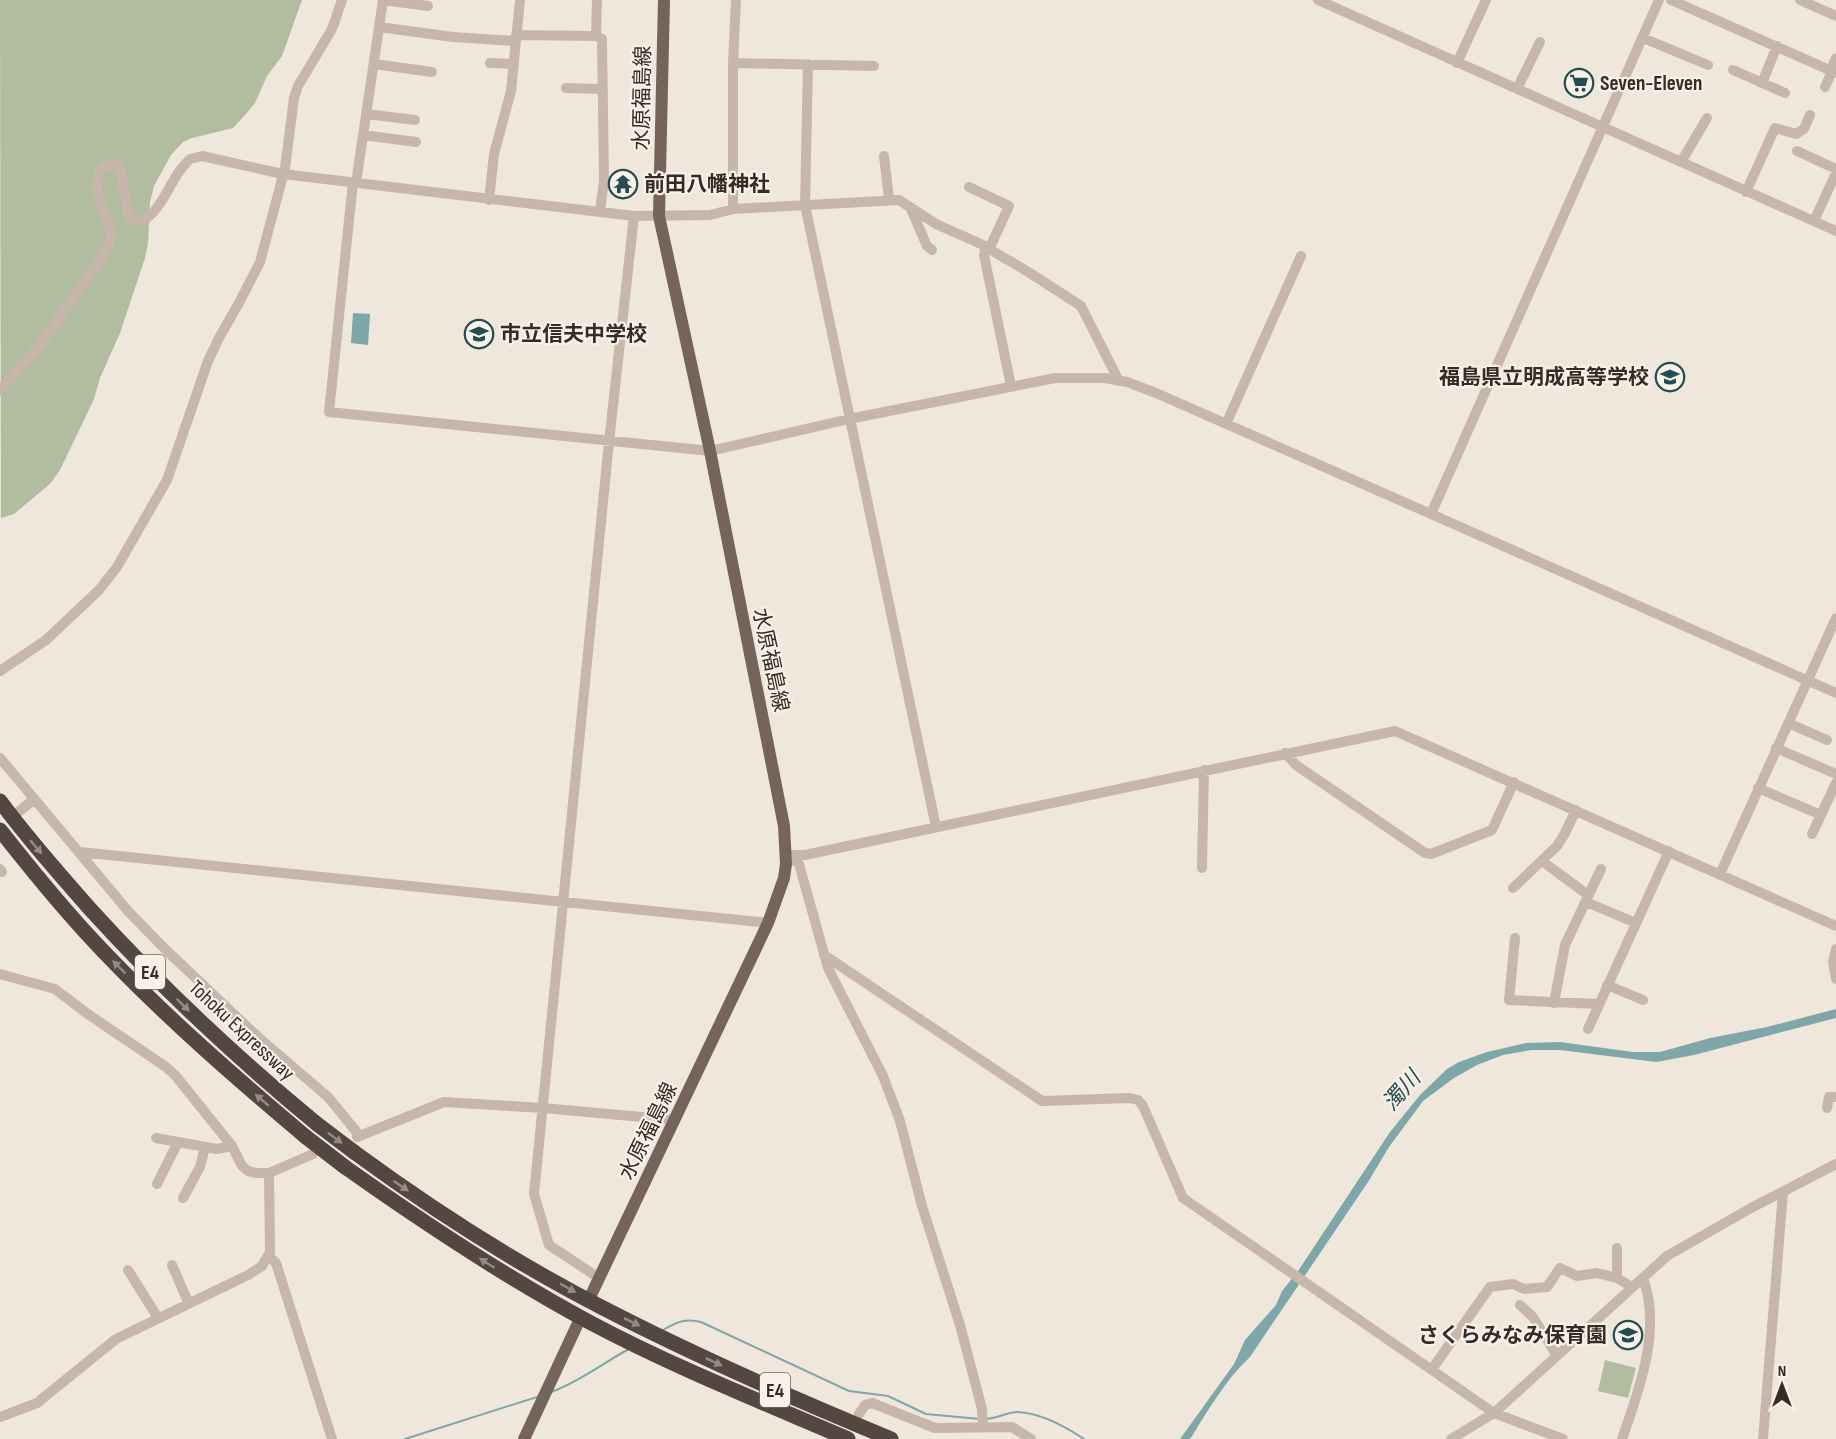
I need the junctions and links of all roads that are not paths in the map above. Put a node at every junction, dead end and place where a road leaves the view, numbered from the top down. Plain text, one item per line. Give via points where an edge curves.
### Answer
1 (342, 0) edge
2 (383, 0) edge
3 (520, 0) edge
4 (597, 0) edge
5 (664, 0) edge
6 (736, 0) edge
7 (1318, 0) edge
8 (1486, 0) edge
9 (1659, 0) edge
10 (1671, 0) edge
11 (1800, 0) edge
12 (428, 6) dead end
13 (1836, 16) edge
14 (379, 27) junction
15 (596, 36) junction
16 (516, 38) junction
17 (1643, 38) junction
18 (1540, 42) dead end
19 (1777, 46) junction
20 (1836, 58) edge
21 (490, 63) dead end
22 (733, 63) junction
23 (1457, 63) junction
24 (374, 64) junction
25 (514, 64) junction
26 (808, 64) junction
27 (1708, 65) dead end
28 (874, 66) dead end
29 (1733, 70) dead end
30 (1833, 71) edge
31 (432, 72) dead end
32 (1762, 83) junction
33 (1826, 87) dead end
34 (566, 88) dead end
35 (602, 89) junction
36 (1517, 89) junction
37 (1785, 93) dead end
38 (366, 114) junction
39 (1810, 115) dead end
40 (1707, 118) dead end
41 (415, 120) dead end
42 (1603, 127) junction
43 (363, 135) junction
44 (416, 142) dead end
45 (1797, 152) dead end
46 (884, 156) dead end
47 (1681, 162) junction
48 (1836, 171) edge
49 (283, 174) junction
50 (355, 182) junction
51 (969, 188) dead end
52 (1746, 192) junction
53 (890, 199) junction
54 (489, 200) junction
55 (805, 205) junction
56 (733, 209) junction
57 (911, 209) junction
58 (600, 211) junction
59 (634, 216) junction
60 (658, 216) junction
61 (1814, 221) junction
62 (1836, 231) edge
63 (987, 248) junction
64 (932, 250) dead end
65 (1301, 256) dead end
66 (1119, 381) junction
67 (1011, 386) junction
68 (0, 390) edge
69 (849, 419) junction
70 (1226, 424) junction
71 (609, 441) junction
72 (710, 452) junction
73 (1431, 514) junction
74 (1836, 618) edge
75 (0, 671) edge
76 (1807, 681) junction
77 (1836, 693) edge
78 (1788, 723) junction
79 (1827, 740) dead end
80 (1776, 748) junction
81 (1285, 753) junction
82 (0, 758) edge
83 (1204, 770) junction
84 (1836, 774) edge
85 (1514, 782) junction
86 (1836, 783) edge
87 (1758, 788) junction
88 (33, 800) junction
89 (0, 801) edge
90 (1576, 810) junction
91 (17, 813) dead end
92 (1821, 815) junction
93 (936, 827) junction
94 (0, 830) edge
95 (1812, 834) dead end
96 (1669, 851) junction
97 (80, 852) junction
98 (787, 855) junction
99 (1542, 861) junction
100 (1202, 868) dead end
101 (1601, 869) dead end
102 (1720, 874) junction
103 (1513, 888) dead end
104 (1587, 899) junction
105 (563, 901) junction
106 (768, 923) junction
107 (1636, 923) junction
108 (1836, 926) edge
109 (1515, 938) dead end
110 (1836, 949) edge
111 (824, 955) junction
112 (0, 974) edge
113 (1836, 979) edge
114 (1607, 986) junction
115 (1643, 1000) dead end
116 (1554, 1003) junction
117 (1599, 1004) junction
118 (1588, 1029) dead end
119 (1836, 1097) edge
120 (543, 1108) junction
121 (1827, 1108) dead end
122 (675, 1120) junction
123 (156, 1138) dead end
124 (178, 1142) junction
125 (357, 1142) junction
126 (232, 1146) junction
127 (205, 1147) junction
128 (313, 1154) dead end
129 (1836, 1164) edge
130 (269, 1173) junction
131 (157, 1184) dead end
132 (1783, 1192) junction
133 (183, 1198) dead end
134 (1617, 1248) dead end
135 (268, 1257) junction
136 (172, 1265) dead end
137 (128, 1270) dead end
138 (599, 1278) junction
139 (1617, 1278) junction
140 (1642, 1278) junction
141 (1632, 1287) junction
142 (592, 1293) dead end
143 (189, 1304) junction
144 (1520, 1305) dead end
145 (158, 1318) junction
146 (585, 1322) junction
147 (1557, 1356) junction
148 (1432, 1369) junction
149 (1494, 1413) junction
150 (859, 1414) dead end
151 (0, 1417) edge
152 (983, 1427) junction
153 (332, 1439) edge
154 (524, 1439) edge
155 (848, 1439) edge
156 (891, 1439) edge
157 (1031, 1439) edge
158 (1451, 1439) edge
159 (1563, 1439) edge
160 (1622, 1439) edge
161 (1763, 1439) edge

1 - 49 street via 332,29 298,86
2 - 12 street
2 - 14 street
3 - 16 street
4 - 15 street
5 - 60 main road, 水原福島線
6 - 22 street
7 - 23 street
8 - 23 street
9 - 17 street
10 - 19 street
11 - 13 street
14 - 16 street via 453,37
14 - 24 street
15 - 16 street
15 - 35 street via 602,39
16 - 25 street
17 - 27 street
17 - 42 street
18 - 36 street
19 - 30 street
19 - 32 street
20 - 30 street
21 - 25 street
22 - 26 street
22 - 56 street
23 - 36 street
24 - 31 street
24 - 38 street
25 - 54 street via 494,154
26 - 28 street
26 - 55 street
29 - 32 street
30 - 33 street
32 - 37 street
34 - 35 street
35 - 58 street via 604,181
36 - 42 street
38 - 41 street
38 - 43 street
39 - 52 street via 1804,129 1796,134 1775,128
40 - 47 street
42 - 47 street
42 - 73 street
43 - 44 street
43 - 50 street
45 - 48 street
46 - 53 street
47 - 52 street
48 - 61 street
49 - 50 street
49 - 68 street via 195,156 148,217 136,221 128,214 121,171 112,163 103,166 98,177 98,196 110,225 111,239 51,332
49 - 75 street via 260,262 208,361 167,480 117,567 99,590 46,640
50 - 54 street
50 - 71 street via 329,412
51 - 63 street via 1009,206
52 - 61 street
53 - 55 street
53 - 57 street
54 - 58 street
55 - 56 street
55 - 69 street
56 - 60 street via 710,215
57 - 63 street
57 - 64 street
58 - 59 street
59 - 60 street
59 - 71 street
60 - 72 main road, 水原福島線
61 - 62 street
63 - 66 street via 1081,306
63 - 67 street via 984,255
65 - 70 street
66 - 67 street via 1073,376
66 - 70 street
67 - 69 street
69 - 72 street
69 - 93 street
70 - 73 street
71 - 72 street
71 - 105 street
72 - 98 main road, 水原福島線
73 - 76 street
74 - 76 street
76 - 77 street
76 - 78 street
78 - 79 street
78 - 80 street
80 - 84 street
80 - 87 street
81 - 83 street
81 - 85 street via 1395,731
81 - 85 street via 1296,765 1431,854 1492,830
82 - 88 street
83 - 93 street
83 - 100 street
85 - 90 street
86 - 92 street
87 - 92 street
87 - 102 street
88 - 91 street
88 - 97 street
89 -> 125 highway, Tohoku Expressway / E4, bridge via 66,882 226,1047 317,1124
90 - 96 street
90 - 99 street via 1557,846
92 - 95 street
93 - 98 street via 805,855
146 -> 94 highway, Tohoku Expressway / E4, bridge via 418,1219 306,1137 214,1059 111,959
96 - 102 street
96 - 107 street
97 - 105 street
97 - 125 street via 107,888 164,948 328,1097
98 - 106 main road, 水原福島線 via 784,878
98 - 111 street via 799,864
99 - 103 street
99 - 104 street
101 - 104 street
102 - 108 street
104 - 107 street
104 - 116 street via 1563,953
105 - 106 street
105 - 120 street
106 - 122 main road, 水原福島線
107 - 114 street
109 - 116 street via 1509,1000
110 - 113 street
111 - 148 street via 1042,1101 1138,1100 1183,1198
111 - 152 street via 883,1076 900,1121 960,1325
112 - 126 street via 56,989 166,1067
114 - 115 street
114 - 117 street
116 - 117 street
117 - 118 street
119 - 121 street via 1829,1097
120 - 122 street
120 - 125 street via 444,1102
120 - 138 street via 534,1194 549,1245
122 - 138 main road, 水原福島線
123 - 124 street
124 - 127 street
124 - 131 street
125 -> 156 highway, E4 via 402,1187 490,1244 604,1308
126 - 127 street
126 - 130 street via 248,1171
127 - 133 street via 200,1167
128 - 130 street
129 - 132 street
130 - 135 street
132 - 140 street via 1673,1252
132 - 161 street
134 - 139 street
135 - 143 street via 248,1275
135 - 153 street via 276,1263
136 - 143 street
137 - 145 street
138 - 142 main road, 水原福島線
139 - 141 street
139 - 148 street via 1597,1273 1577,1276 1560,1268 1547,1287 1490,1287
140 - 141 street
140 - 160 street via 1650,1322 1647,1353
141 - 147 street
143 - 145 street
144 - 147 street via 1533,1317
145 - 151 street via 107,1345 37,1403
146 - 154 main road
146 - 155 highway, E4
147 - 149 street
148 - 149 street
149 - 158 street
149 - 159 street
150 - 152 street via 872,1403 935,1428
152 - 157 street via 1012,1427

